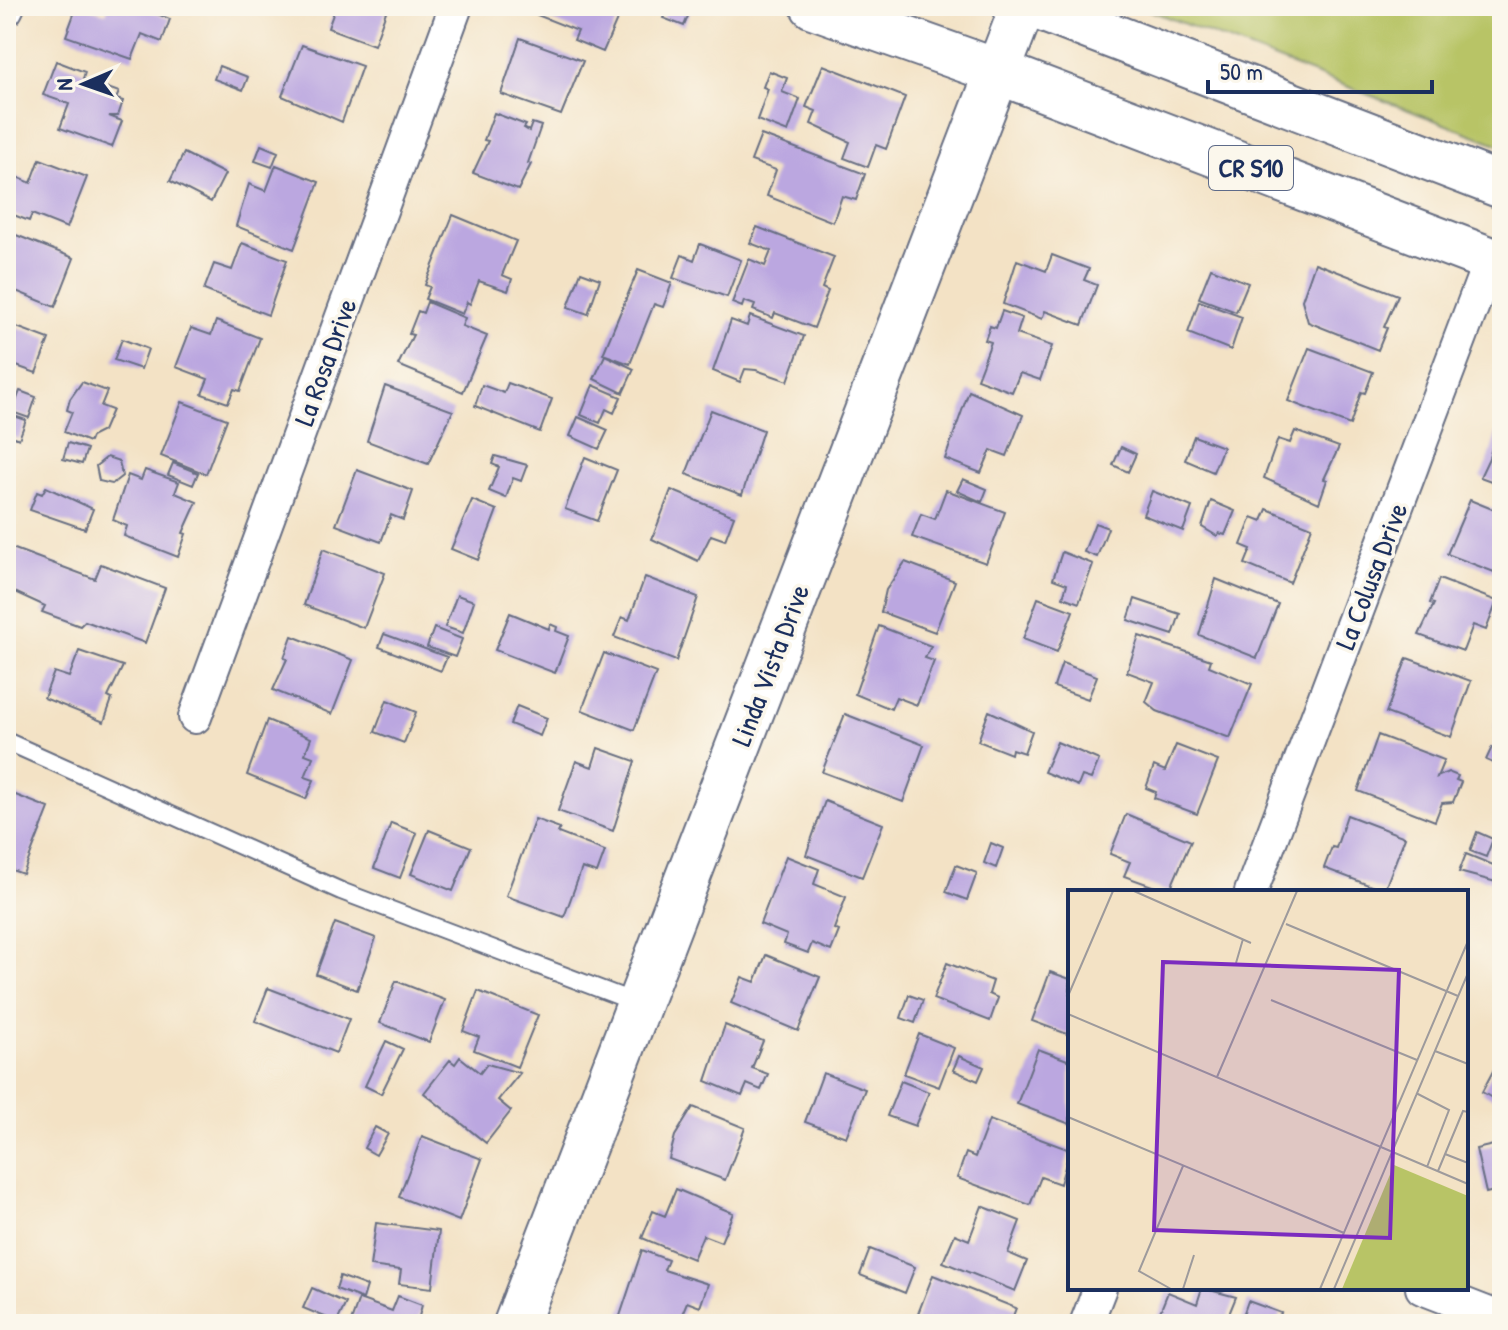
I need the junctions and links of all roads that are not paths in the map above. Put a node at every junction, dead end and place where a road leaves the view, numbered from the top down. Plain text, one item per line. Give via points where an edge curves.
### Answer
1 (456, 6) edge
2 (813, 6) edge
3 (1023, 6) edge
4 (1034, 6) edge
5 (999, 72) junction
6 (1502, 186) edge
7 (1496, 262) edge
8 (195, 717) dead end
9 (6, 741) edge
10 (1252, 890) edge
11 (639, 1004) junction
12 (1099, 1290) edge
13 (1427, 1290) edge
14 (1502, 1319) edge
15 (516, 1324) edge
16 (1086, 1324) edge

1 - 8 street, La Rosa Drive
2 - 5 main road, CR S10
3 - 5 main road, Linda Vista Drive
4 - 6 main road, CR S10
5 - 7 main road, CR S10
5 - 11 main road, Linda Vista Drive
7 - 10 street, La Colusa Drive
9 - 11 lane via 341,891
11 - 15 main road, Linda Vista Drive
12 - 16 street
13 - 14 street

